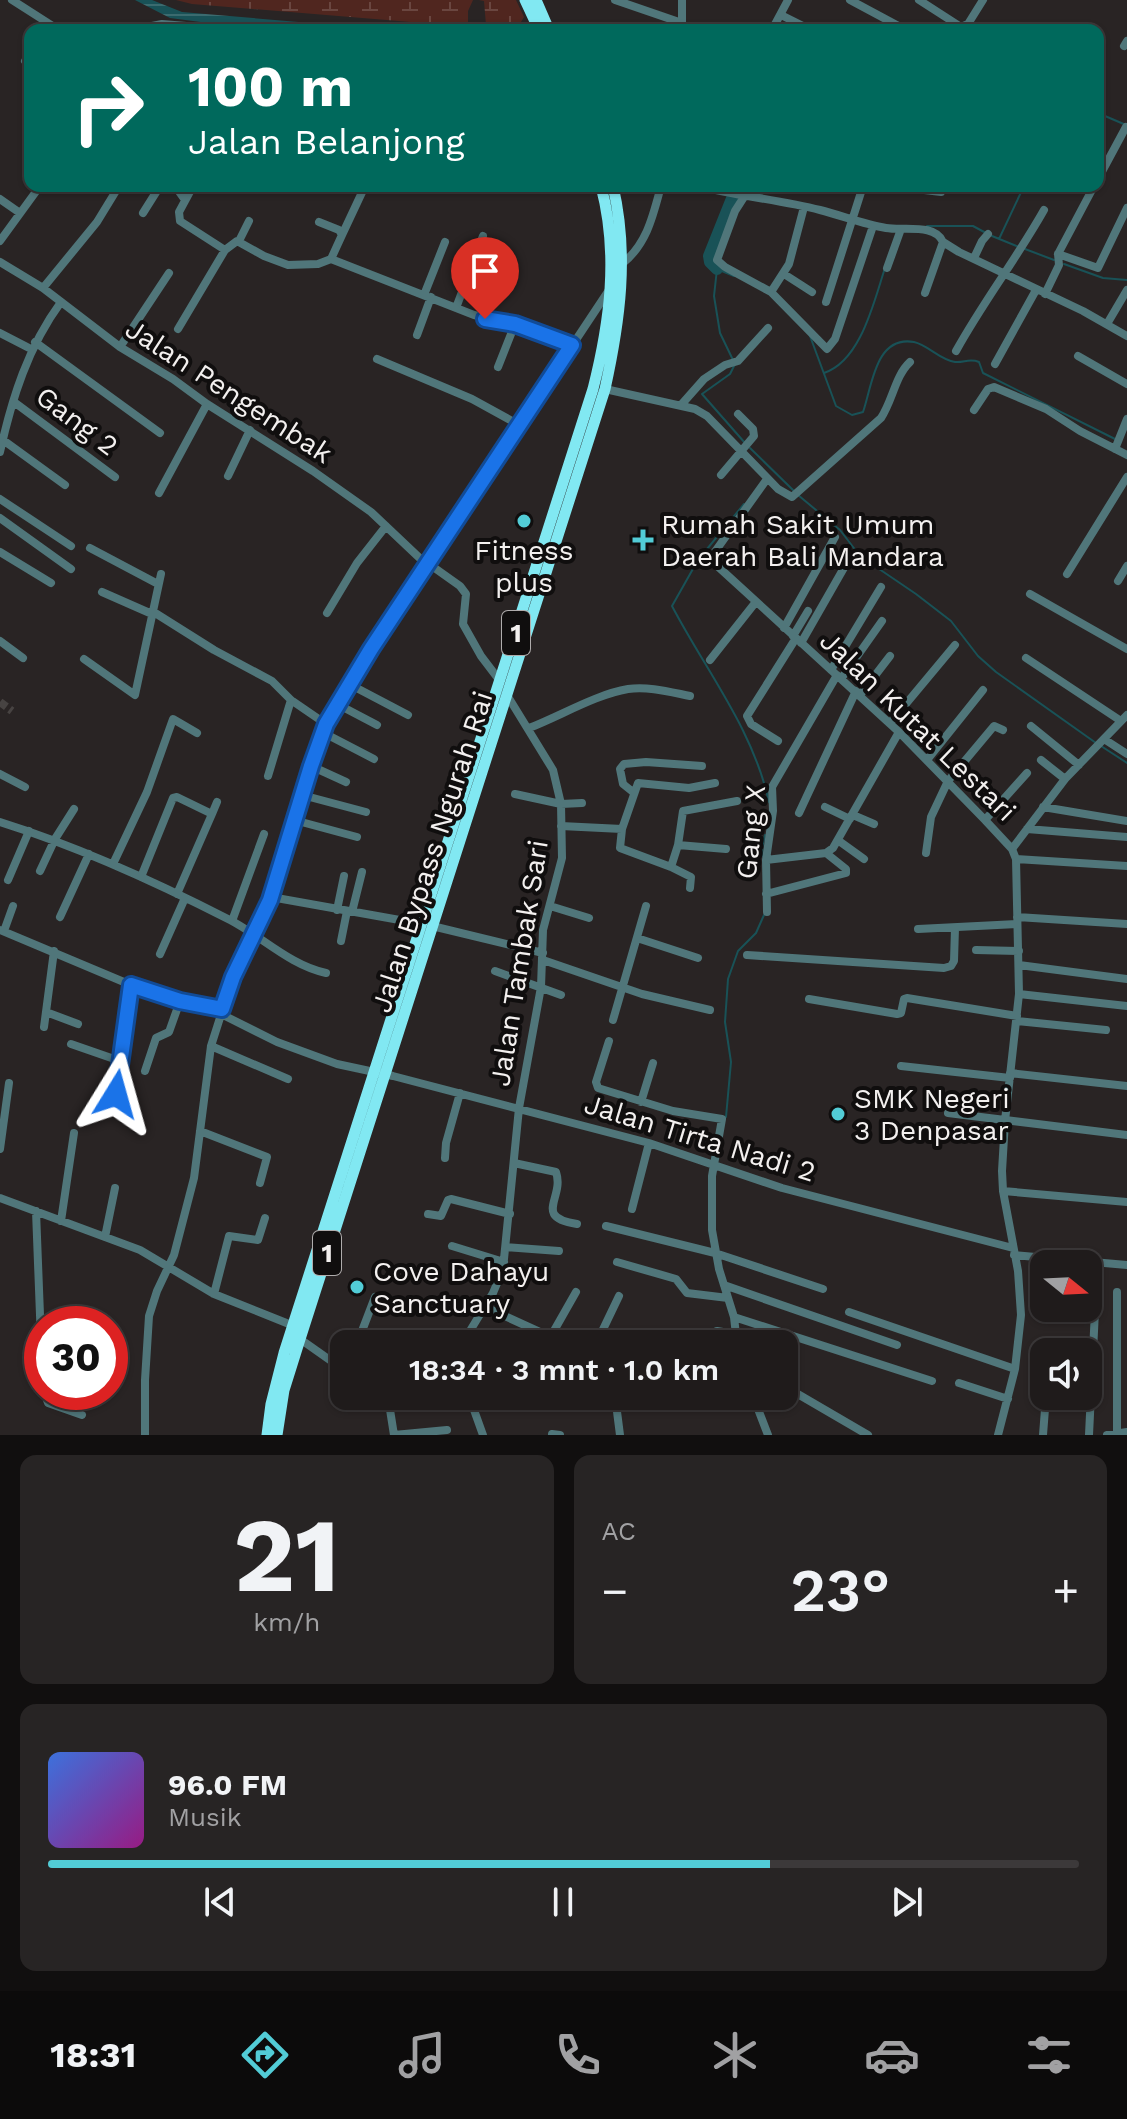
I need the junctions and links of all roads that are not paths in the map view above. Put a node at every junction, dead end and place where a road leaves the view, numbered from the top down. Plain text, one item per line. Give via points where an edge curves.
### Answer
1 (12, 0) edge
2 (525, 0) edge
3 (536, 0) edge
4 (615, 0) edge
5 (682, 0) edge
6 (788, 0) edge
7 (850, 0) edge
8 (919, 0) edge
9 (983, 0) edge
10 (781, 15) junction
11 (47, 24) edge
12 (534, 24) edge
13 (546, 24) edge
14 (675, 24) edge
15 (682, 24) edge
16 (776, 24) edge
17 (799, 24) edge
18 (895, 24) edge
19 (956, 24) edge
20 (968, 24) edge
21 (1126, 127) edge
22 (1104, 168) edge
23 (36, 192) edge
24 (115, 192) edge
25 (156, 192) edge
26 (179, 192) edge
27 (190, 192) edge
28 (362, 192) edge
29 (602, 192) edge
30 (614, 192) edge
31 (659, 192) edge
32 (727, 192) edge
33 (861, 192) edge
34 (1091, 192) edge
35 (743, 197) junction
36 (0, 199) edge
37 (185, 200) junction
38 (804, 207) junction
39 (1127, 208) edge
40 (1044, 210) dead end
41 (20, 213) junction
42 (143, 213) dead end
43 (850, 220) junction
44 (249, 221) dead end
45 (319, 222) dead end
46 (873, 226) junction
47 (901, 229) junction
48 (988, 234) dead end
49 (342, 235) junction
50 (483, 236) dead end
51 (0, 241) edge
52 (239, 241) junction
53 (445, 242) dead end
54 (943, 242) junction
55 (225, 250) junction
56 (1058, 254) junction
57 (974, 258) junction
58 (331, 259) junction
59 (0, 262) edge
60 (622, 264) junction
61 (887, 268) dead end
62 (169, 273) dead end
63 (784, 274) junction
64 (1003, 274) junction
65 (43, 288) junction
66 (610, 289) junction
67 (1127, 290) edge
68 (771, 292) junction
69 (812, 292) dead end
70 (1041, 292) junction
71 (925, 293) dead end
72 (428, 296) junction
73 (61, 302) junction
74 (826, 302) dead end
75 (456, 308) junction
76 (607, 321) junction
77 (515, 324) junction
78 (586, 324) junction
79 (1107, 324) junction
80 (768, 328) dead end
81 (178, 329) dead end
82 (0, 333) edge
83 (417, 335) dead end
84 (1127, 336) edge
85 (33, 345) junction
86 (572, 345) junction
87 (120, 347) junction
88 (956, 351) dead end
89 (1078, 356) dead end
90 (377, 359) dead end
91 (910, 362) dead end
92 (995, 364) dead end
93 (498, 367) dead end
94 (1127, 384) edge
95 (605, 389) junction
96 (14, 402) junction
97 (207, 404) junction
98 (681, 405) junction
99 (974, 410) dead end
100 (738, 414) dead end
101 (4, 415) edge
102 (1127, 419) edge
103 (521, 426) junction
104 (250, 430) junction
105 (160, 433) dead end
106 (3, 440) junction
107 (1115, 447) junction
108 (744, 448) junction
109 (0, 452) edge
110 (1127, 455) edge
111 (721, 475) dead end
112 (228, 476) dead end
113 (115, 477) dead end
114 (765, 477) junction
115 (1127, 477) edge
116 (65, 485) dead end
117 (159, 493) dead end
118 (0, 499) edge
119 (0, 518) edge
120 (386, 526) junction
121 (835, 537) dead end
122 (71, 546) dead end
123 (90, 548) dead end
124 (0, 552) edge
125 (428, 564) junction
126 (845, 566) dead end
127 (1127, 566) edge
128 (71, 569) dead end
129 (161, 574) dead end
130 (1067, 574) dead end
131 (1118, 581) dead end
132 (51, 583) dead end
133 (158, 584) junction
134 (881, 587) dead end
135 (102, 592) dead end
136 (1030, 594) dead end
137 (755, 603) junction
138 (799, 604) junction
139 (808, 611) junction
140 (152, 613) junction
141 (327, 613) dead end
142 (527, 616) junction
143 (817, 616) junction
144 (882, 621) dead end
145 (784, 628) junction
146 (797, 639) junction
147 (0, 641) edge
148 (955, 645) dead end
149 (1127, 649) edge
150 (890, 656) dead end
151 (23, 658) dead end
152 (1026, 658) dead end
153 (84, 659) dead end
154 (710, 660) dead end
155 (837, 675) junction
156 (500, 682) junction
157 (349, 684) junction
158 (983, 690) dead end
159 (858, 693) junction
160 (507, 695) junction
161 (690, 696) dead end
162 (291, 700) junction
163 (337, 704) junction
164 (408, 715) dead end
165 (1124, 718) edge
166 (890, 723) junction
167 (377, 725) dead end
168 (1031, 726) dead end
169 (324, 728) junction
170 (529, 728) junction
171 (1003, 730) dead end
172 (899, 732) junction
173 (197, 733) dead end
174 (778, 741) dead end
175 (1100, 743) junction
176 (1127, 754) edge
177 (374, 759) dead end
178 (927, 760) junction
179 (1041, 760) dead end
180 (1079, 765) junction
181 (311, 766) junction
182 (702, 766) dead end
183 (1027, 773) dead end
184 (0, 774) edge
185 (268, 776) dead end
186 (1065, 779) junction
187 (948, 781) junction
188 (346, 782) dead end
189 (715, 783) dead end
190 (25, 787) dead end
191 (633, 792) junction
192 (515, 794) dead end
193 (302, 795) junction
194 (737, 801) dead end
195 (217, 802) dead end
196 (582, 803) dead end
197 (561, 804) junction
198 (825, 807) dead end
199 (1043, 807) junction
200 (74, 809) dead end
201 (366, 812) dead end
202 (799, 813) dead end
203 (212, 814) junction
204 (851, 817) junction
205 (294, 820) junction
206 (985, 820) junction
207 (1127, 821) edge
208 (0, 822) edge
209 (874, 824) dead end
210 (561, 826) junction
211 (622, 829) junction
212 (1027, 829) junction
213 (29, 831) junction
214 (264, 834) dead end
215 (357, 837) dead end
216 (1127, 837) edge
217 (55, 839) junction
218 (839, 841) junction
219 (678, 845) junction
220 (726, 849) dead end
221 (826, 853) junction
222 (926, 853) dead end
223 (89, 854) junction
224 (1014, 854) junction
225 (864, 859) dead end
226 (766, 860) junction
227 (113, 864) junction
228 (1127, 866) edge
229 (671, 867) junction
230 (40, 871) dead end
231 (362, 872) dead end
232 (344, 876) dead end
233 (141, 877) junction
234 (8, 880) dead end
235 (690, 888) dead end
236 (766, 894) junction
237 (181, 896) junction
238 (271, 897) junction
239 (13, 906) dead end
240 (550, 906) junction
241 (646, 906) dead end
242 (345, 911) junction
243 (767, 912) dead end
244 (60, 917) dead end
245 (589, 918) dead end
246 (1017, 920) junction
247 (232, 921) junction
248 (1127, 924) edge
249 (427, 925) junction
250 (955, 928) junction
251 (918, 929) dead end
252 (2, 931) edge
253 (255, 935) junction
254 (637, 938) junction
255 (341, 941) dead end
256 (976, 950) dead end
257 (54, 951) junction
258 (1019, 951) junction
259 (160, 954) dead end
260 (747, 955) dead end
261 (543, 956) junction
262 (698, 958) dead end
263 (1019, 965) junction
264 (495, 971) dead end
265 (326, 973) dead end
266 (1127, 979) edge
267 (131, 985) junction
268 (541, 987) junction
269 (621, 987) junction
270 (1019, 994) junction
271 (561, 995) dead end
272 (809, 999) dead end
273 (180, 1001) junction
274 (1127, 1006) edge
275 (710, 1010) dead end
276 (46, 1012) junction
277 (222, 1012) junction
278 (1017, 1019) junction
279 (613, 1020) dead end
280 (78, 1024) dead end
281 (44, 1027) dead end
282 (1106, 1030) dead end
283 (609, 1041) dead end
284 (71, 1044) dead end
285 (211, 1046) junction
286 (120, 1061) junction
287 (653, 1063) dead end
288 (901, 1066) dead end
289 (145, 1071) dead end
290 (380, 1073) junction
291 (1010, 1075) junction
292 (288, 1079) dead end
293 (9, 1083) dead end
294 (1127, 1086) edge
295 (460, 1093) junction
296 (116, 1094) dead end
297 (641, 1102) junction
298 (519, 1108) junction
299 (948, 1113) dead end
300 (1005, 1121) junction
301 (200, 1131) junction
302 (74, 1133) dead end
303 (1127, 1135) edge
304 (649, 1143) junction
305 (0, 1149) edge
306 (445, 1158) dead end
307 (514, 1163) junction
308 (715, 1164) junction
309 (260, 1183) dead end
310 (115, 1188) dead end
311 (1003, 1191) junction
312 (0, 1198) edge
313 (1127, 1202) edge
314 (632, 1209) dead end
315 (36, 1211) junction
316 (428, 1214) dead end
317 (510, 1214) junction
318 (265, 1218) dead end
319 (61, 1221) junction
320 (577, 1224) dead end
321 (606, 1226) dead end
322 (105, 1237) junction
323 (452, 1246) dead end
324 (506, 1247) junction
325 (559, 1251) dead end
326 (1014, 1252) junction
327 (715, 1253) junction
328 (1030, 1255) edge
329 (504, 1262) junction
330 (617, 1262) dead end
331 (1102, 1264) edge
332 (1127, 1265) edge
333 (169, 1268) junction
334 (724, 1285) junction
335 (823, 1289) dead end
336 (576, 1292) dead end
337 (1117, 1292) dead end
338 (214, 1294) junction
339 (619, 1296) dead end
340 (375, 1297) dead end
341 (728, 1298) junction
342 (447, 1299) dead end
343 (40, 1306) edge
344 (483, 1309) junction
345 (849, 1312) dead end
346 (734, 1317) junction
347 (1094, 1322) edge
348 (294, 1326) junction
349 (362, 1330) edge
350 (470, 1330) edge
351 (536, 1330) edge
352 (554, 1330) edge
353 (603, 1330) edge
354 (735, 1330) edge
355 (300, 1339) junction
356 (897, 1345) dead end
357 (330, 1360) edge
358 (1015, 1369) junction
359 (932, 1381) dead end
360 (959, 1383) dead end
361 (798, 1394) edge
362 (1008, 1399) junction
363 (68, 1410) edge
364 (391, 1410) edge
365 (474, 1410) edge
366 (617, 1410) edge
367 (760, 1410) edge
368 (1045, 1410) edge
369 (82, 1415) dead end
370 (447, 1430) dead end
371 (1127, 1432) edge
372 (1110, 1434) edge
373 (145, 1435) edge
374 (267, 1435) edge
375 (277, 1435) edge
376 (394, 1435) edge
377 (483, 1435) edge
378 (620, 1435) edge
379 (768, 1435) edge
380 (868, 1435) edge
381 (998, 1435) edge
382 (1043, 1435) edge
383 (1089, 1435) edge

1 - 11 street
2 - 12 highway
3 - 13 highway
4 - 14 street
5 - 15 street
6 - 10 street
7 - 18 street
8 - 19 street
9 - 20 street
10 - 16 street
10 - 17 street
21 - 22 street
23 - 41 street
24 - 65 street
25 - 42 street
26 - 37 street
27 - 37 street
28 - 49 street
29 - 66 highway, Jalan Bypass Ngurah Rai / 1 via 611,251
30 - 60 highway, Jalan Bypass Ngurah Rai / 1
31 - 60 street via 646,236
32 - 35 street
33 - 43 street
34 - 56 street
35 - 38 street
35 - 68 street via 717,260
36 - 41 street
37 - 55 street via 180,221
38 - 43 street
38 - 63 street
39 - 56 street via 1098,268
40 - 64 street
41 - 51 street
43 - 46 street
43 - 74 street
44 - 52 street
45 - 49 street
46 - 47 street
46 - 68 street via 829,348
47 - 54 street via 933,231
47 - 61 street
48 - 57 street
49 - 58 street
50 - 75 street
52 - 55 street
52 - 58 street via 280,263
53 - 72 street
54 - 57 street
54 - 71 street
55 - 81 street
56 - 70 street via 1059,265
57 - 64 street
58 - 72 street
59 - 65 street, Jalan Pengembak
60 - 95 highway, Jalan Bypass Ngurah Rai / 1
62 - 87 street
63 - 68 street
63 - 69 street
64 - 70 street
64 - 88 street
65 - 73 street, Jalan Pengembak
66 - 76 highway, Jalan Bypass Ngurah Rai / 1
66 - 78 street
67 - 79 street
70 - 79 street
70 - 92 street
72 - 75 street
72 - 83 street
73 - 85 street
73 - 87 street, Jalan Pengembak
75 - 77 street
76 - 78 street via 592,319
76 - 142 highway, Jalan Bypass Ngurah Rai / 1 via 593,389
77 - 86 street
77 - 93 street
78 - 86 street
79 - 84 street
80 - 98 street via 738,361 697,385
82 - 85 street
85 - 96 street
85 - 105 street
86 - 103 street
87 - 97 street, Jalan Pengembak
89 - 94 street
90 - 103 street
91 - 114 street via 881,418 805,488 787,496
95 - 98 street
95 - 142 highway, Jalan Bypass Ngurah Rai / 1
96 - 101 street
96 - 113 street, Gang 2
97 - 104 street, Jalan Pengembak
97 - 117 street
98 - 108 street via 707,416
99 - 107 street via 994,387
100 - 108 street via 754,431
101 - 106 street
102 - 107 street
103 - 125 street
104 - 112 street
104 - 120 street, Jalan Pengembak
106 - 109 street
106 - 116 street
107 - 110 street
108 - 111 street
108 - 114 street
114 - 137 street, Jalan Kutat Lestari via 713,559
115 - 130 street
118 - 122 street
119 - 128 street
120 - 125 street, Jalan Pengembak
120 - 141 street
121 - 138 street
123 - 133 street
124 - 132 street
125 - 156 street, Jalan Pengembak via 464,590 463,624
125 - 157 street
126 - 143 street
127 - 131 street
129 - 133 street
133 - 140 street
134 - 155 street
135 - 140 street
136 - 149 street
137 - 145 street, Jalan Kutat Lestari
137 - 154 street
138 - 139 street
138 - 145 street
139 - 143 street
139 - 146 street
140 - 153 street via 135,695
140 - 162 street via 272,681
142 - 156 highway, Jalan Bypass Ngurah Rai / 1
142 - 160 highway, Jalan Bypass Ngurah Rai / 1
143 - 146 street
144 - 155 street
145 - 146 street, Jalan Kutat Lestari
146 - 155 street, Jalan Kutat Lestari
146 - 174 street via 747,716
147 - 151 street
148 - 166 street
150 - 159 street
152 - 165 street
155 - 159 street, Jalan Kutat Lestari
155 - 226 street, Gang X via 772,787
156 - 249 highway, Jalan Bypass Ngurah Rai / 1
157 - 163 street
157 - 164 street
158 - 178 street
159 - 166 street, Jalan Kutat Lestari
159 - 202 street
160 - 170 street, Jalan Tambak Sari
160 - 249 highway, Jalan Bypass Ngurah Rai / 1
161 - 170 street via 629,689
162 - 169 street
162 - 185 street
163 - 167 street
163 - 169 street
165 - 175 street
166 - 172 street, Jalan Kutat Lestari
168 - 180 street
169 - 177 street
169 - 181 street
170 - 197 street, Jalan Tambak Sari via 553,770
171 - 187 street via 994,726
172 - 178 street, Jalan Kutat Lestari
172 - 204 street
173 - 227 street via 173,719
175 - 176 street
175 - 180 street
178 - 187 street, Jalan Kutat Lestari
179 - 186 street
180 - 186 street
181 - 188 street
181 - 193 street
182 - 191 street via 624,764 623,784
183 - 206 street
184 - 190 street
186 - 199 street
187 - 206 street, Jalan Kutat Lestari
187 - 222 street via 931,817
189 - 191 street via 689,788 640,782
191 - 211 street
192 - 197 street
193 - 201 street
193 - 205 street
194 - 219 street via 684,810
195 - 203 street
196 - 197 street
197 - 210 street, Jalan Tambak Sari
198 - 204 street
199 - 207 street
199 - 212 street
200 - 217 street
203 - 233 street via 175,797
203 - 237 street
204 - 209 street
204 - 218 street
205 - 215 street
205 - 238 street
206 - 224 street, Jalan Kutat Lestari
208 - 213 street
210 - 211 street
210 - 240 street, Jalan Tambak Sari via 562,858
211 - 229 street via 622,850
212 - 216 street
212 - 224 street
213 - 217 street
213 - 234 street
214 - 247 street
217 - 223 street
217 - 230 street
218 - 221 street
218 - 225 street
219 - 220 street
219 - 229 street
221 - 226 street
221 - 236 street via 846,873
223 - 227 street
223 - 244 street
224 - 228 street
224 - 246 street, Jalan Kutat Lestari
226 - 236 street, Gang X
227 - 233 street
229 - 235 street via 691,877
231 - 242 street
232 - 242 street
233 - 237 street
236 - 243 street, Gang X
237 - 247 street
237 - 259 street
238 - 242 street
238 - 253 street
239 - 252 street
240 - 245 street
240 - 261 street, Jalan Tambak Sari
241 - 254 street
242 - 249 street
242 - 255 street
246 - 248 street
246 - 250 street
246 - 258 street, Jalan Kutat Lestari
247 - 253 street
249 - 261 street
249 - 290 highway, Jalan Bypass Ngurah Rai / 1
250 - 251 street
250 - 260 street via 954,961 944,968
252 - 257 street, Jalan Tirta Nadi 2
253 - 265 street
253 - 277 street
254 - 262 street
254 - 269 street
256 - 258 street
257 - 267 street, Jalan Tirta Nadi 2
257 - 276 street
258 - 263 street, Jalan Kutat Lestari
261 - 268 street, Jalan Tambak Sari
261 - 269 street
263 - 266 street
263 - 270 street, Jalan Kutat Lestari
264 - 268 street
267 - 273 street, Jalan Tirta Nadi 2
267 - 286 street
268 - 271 street
268 - 298 street, Jalan Tambak Sari
269 - 275 street
269 - 279 street
270 - 274 street
270 - 278 street, Jalan Kutat Lestari
272 - 278 street via 897,1014 907,998
273 - 277 street, Jalan Tirta Nadi 2
273 - 289 street via 169,1032 155,1040
276 - 280 street
276 - 281 street
277 - 285 street
277 - 290 street, Jalan Tirta Nadi 2 via 314,1057
278 - 282 street
278 - 291 street, Jalan Kutat Lestari
283 - 297 street via 597,1085
284 - 286 street
285 - 292 street
285 - 301 street
286 - 296 street
287 - 297 street
288 - 291 street
290 - 295 street, Jalan Tirta Nadi 2
290 - 348 highway, Jalan Bypass Ngurah Rai / 1
290 - 355 highway, Jalan Bypass Ngurah Rai / 1
291 - 294 street
291 - 300 street, Jalan Kutat Lestari
293 - 305 street
295 - 298 street, Jalan Tirta Nadi 2
295 - 306 street
297 - 308 street via 722,1119
298 - 304 street, Jalan Tirta Nadi 2
298 - 307 street, Jalan Tambak Sari
299 - 300 street
300 - 303 street
300 - 311 street, Jalan Kutat Lestari
301 - 309 street via 267,1157
301 - 333 street via 194,1178
302 - 319 street
304 - 308 street, Jalan Tirta Nadi 2
304 - 314 street
307 - 317 street, Jalan Tambak Sari
307 - 320 street via 556,1172 554,1216
308 - 326 street, Jalan Tirta Nadi 2 via 782,1188
308 - 327 street
310 - 322 street
311 - 313 street
311 - 326 street, Jalan Kutat Lestari
312 - 315 street
315 - 319 street
315 - 343 street
316 - 317 street via 441,1216 451,1199
317 - 324 street, Jalan Tambak Sari
318 - 338 street via 258,1240 229,1236
319 - 322 street
321 - 327 street
322 - 333 street
323 - 329 street
324 - 325 street
324 - 329 street, Jalan Tambak Sari
326 - 328 street, Jalan Tirta Nadi 2
326 - 358 street, Jalan Kutat Lestari via 1021,1315
327 - 334 street
327 - 335 street
329 - 344 street, Jalan Tambak Sari
330 - 341 street via 675,1278 687,1293
331 - 332 street, Jalan Tirta Nadi 2
333 - 338 street
333 - 373 street via 149,1316
334 - 341 street
334 - 356 street
336 - 352 street
337 - 372 street
338 - 348 street
339 - 353 street
340 - 349 street
341 - 346 street
342 - 344 street
344 - 350 street, Jalan Tambak Sari
344 - 351 street
345 - 358 street
346 - 354 street
346 - 359 street
347 - 383 street
348 - 374 highway, Jalan Bypass Ngurah Rai / 1
355 - 357 street
355 - 375 highway, Jalan Bypass Ngurah Rai / 1
358 - 362 street, Jalan Kutat Lestari
360 - 362 street
361 - 380 street
362 - 381 street, Jalan Kutat Lestari
363 - 369 street
364 - 376 street
365 - 377 street
366 - 378 street
367 - 379 street
368 - 382 street
370 - 376 street
371 - 372 street

